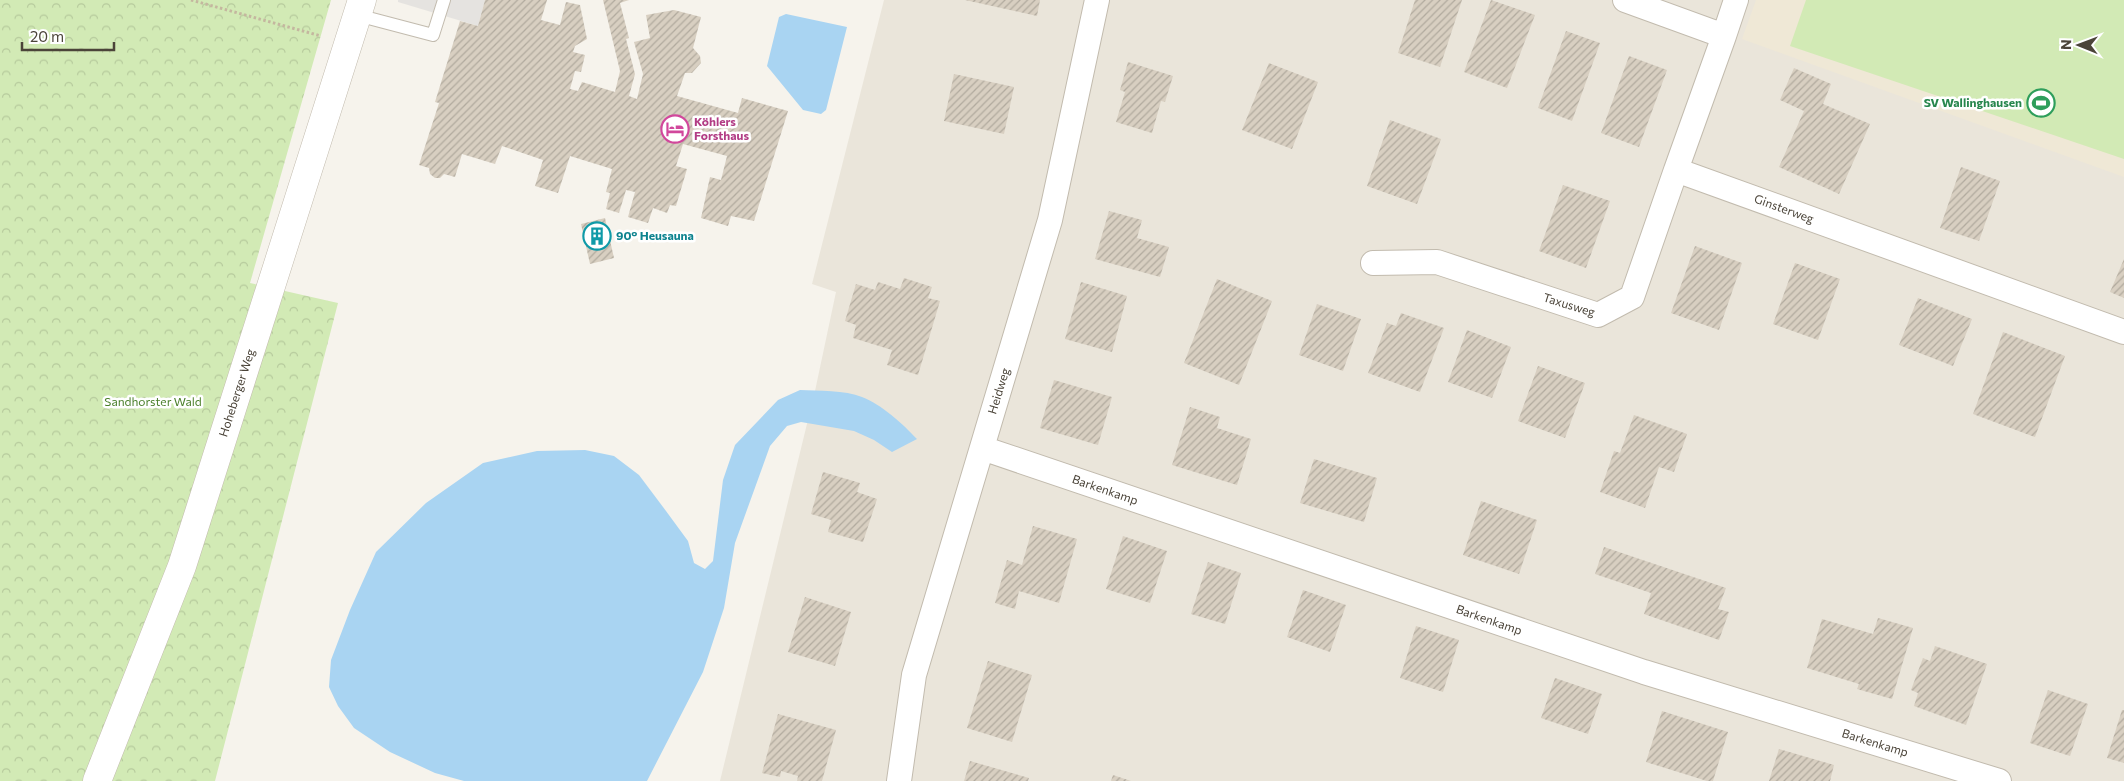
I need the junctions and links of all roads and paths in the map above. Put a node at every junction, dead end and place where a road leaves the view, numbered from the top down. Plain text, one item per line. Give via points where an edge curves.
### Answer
1 (191, 0) edge
2 (444, 0) edge
3 (1097, 0) edge
4 (1626, 0) edge
5 (1736, 0) edge
6 (359, 7) edge
7 (1724, 36) junction
8 (348, 43) junction
9 (1676, 170) junction
10 (1373, 263) dead end
11 (2124, 332) edge
12 (982, 448) junction
13 (97, 781) edge
14 (899, 781) edge
15 (1999, 781) edge

1 - 8 path
2 - 6 lane via 433,35
3 - 12 street, Heidweg via 1050,220
4 - 7 street
5 - 7 street
6 - 8 street, Hoheberger Weg
7 - 9 street
8 - 13 street, Hoheberger Weg via 182,566
9 - 10 street, Taxusweg via 1632,297 1598,315 1438,262
9 - 11 street, Ginsterweg
12 - 14 street, Heidweg via 914,675
12 - 15 street, Barkenkamp via 1644,672

